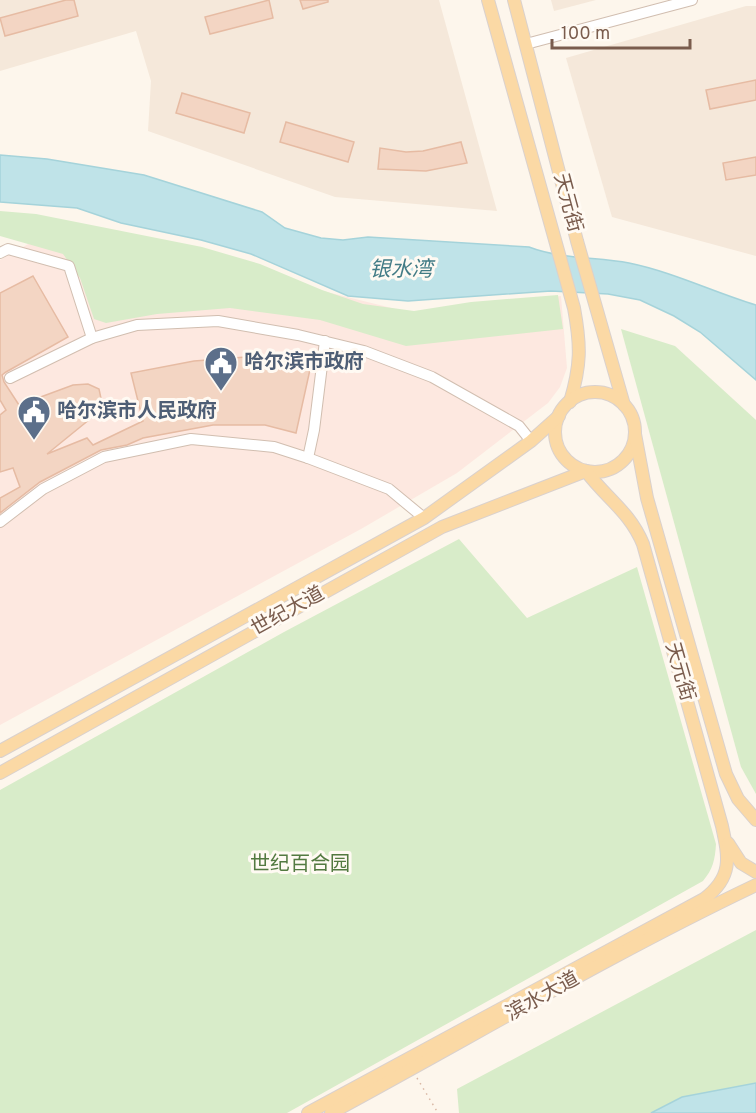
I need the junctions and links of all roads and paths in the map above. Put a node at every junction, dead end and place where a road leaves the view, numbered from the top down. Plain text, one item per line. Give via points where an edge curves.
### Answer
1 (488, 0) edge
2 (514, 0) edge
3 (692, 0) edge
4 (526, 44) junction
5 (0, 253) edge
6 (92, 338) junction
7 (325, 341) junction
8 (10, 378) dead end
9 (570, 402) junction
10 (624, 405) junction
11 (559, 417) junction
12 (635, 434) junction
13 (531, 441) junction
14 (308, 458) junction
15 (586, 471) junction
16 (424, 518) junction
17 (0, 522) edge
18 (0, 751) edge
19 (0, 773) edge
20 (756, 820) edge
21 (723, 830) junction
22 (756, 872) edge
23 (756, 885) edge
24 (716, 890) joint
25 (412, 1070) junction
26 (308, 1113) edge
27 (331, 1113) edge
28 (438, 1113) edge

1 - 9 main road, 天元街 via 574,308 580,359
2 - 4 main road, 天元街
3 - 4 street
4 - 10 main road, 天元街
5 - 6 street via 8,249 69,266
6 - 7 street via 137,325 218,321
6 - 8 street
7 - 13 street via 432,377 519,426
7 - 14 street
9 - 10 main road via 590,393 602,393
9 - 11 main road
10 - 12 main road
11 - 13 main road, 世纪大道
11 - 15 main road via 559,450
12 - 15 main road via 633,445 619,464 609,470
12 - 20 main road, 天元街 via 647,498 726,774 738,799
13 - 16 main road, 世纪大道
14 - 16 street via 389,489
14 - 17 street via 274,447 191,439 104,457 43,489
15 - 19 main road, 世纪大道 via 442,527
15 - 21 main road, 天元街 via 631,520 643,544
16 - 18 main road, 世纪大道
21 - 22 main road via 736,858
21 - 24 main road, 天元街 via 728,865
23 - 25 main road, 滨水大道
24 - 26 main road, 滨水大道
25 - 27 main road, 滨水大道
25 - 28 path

